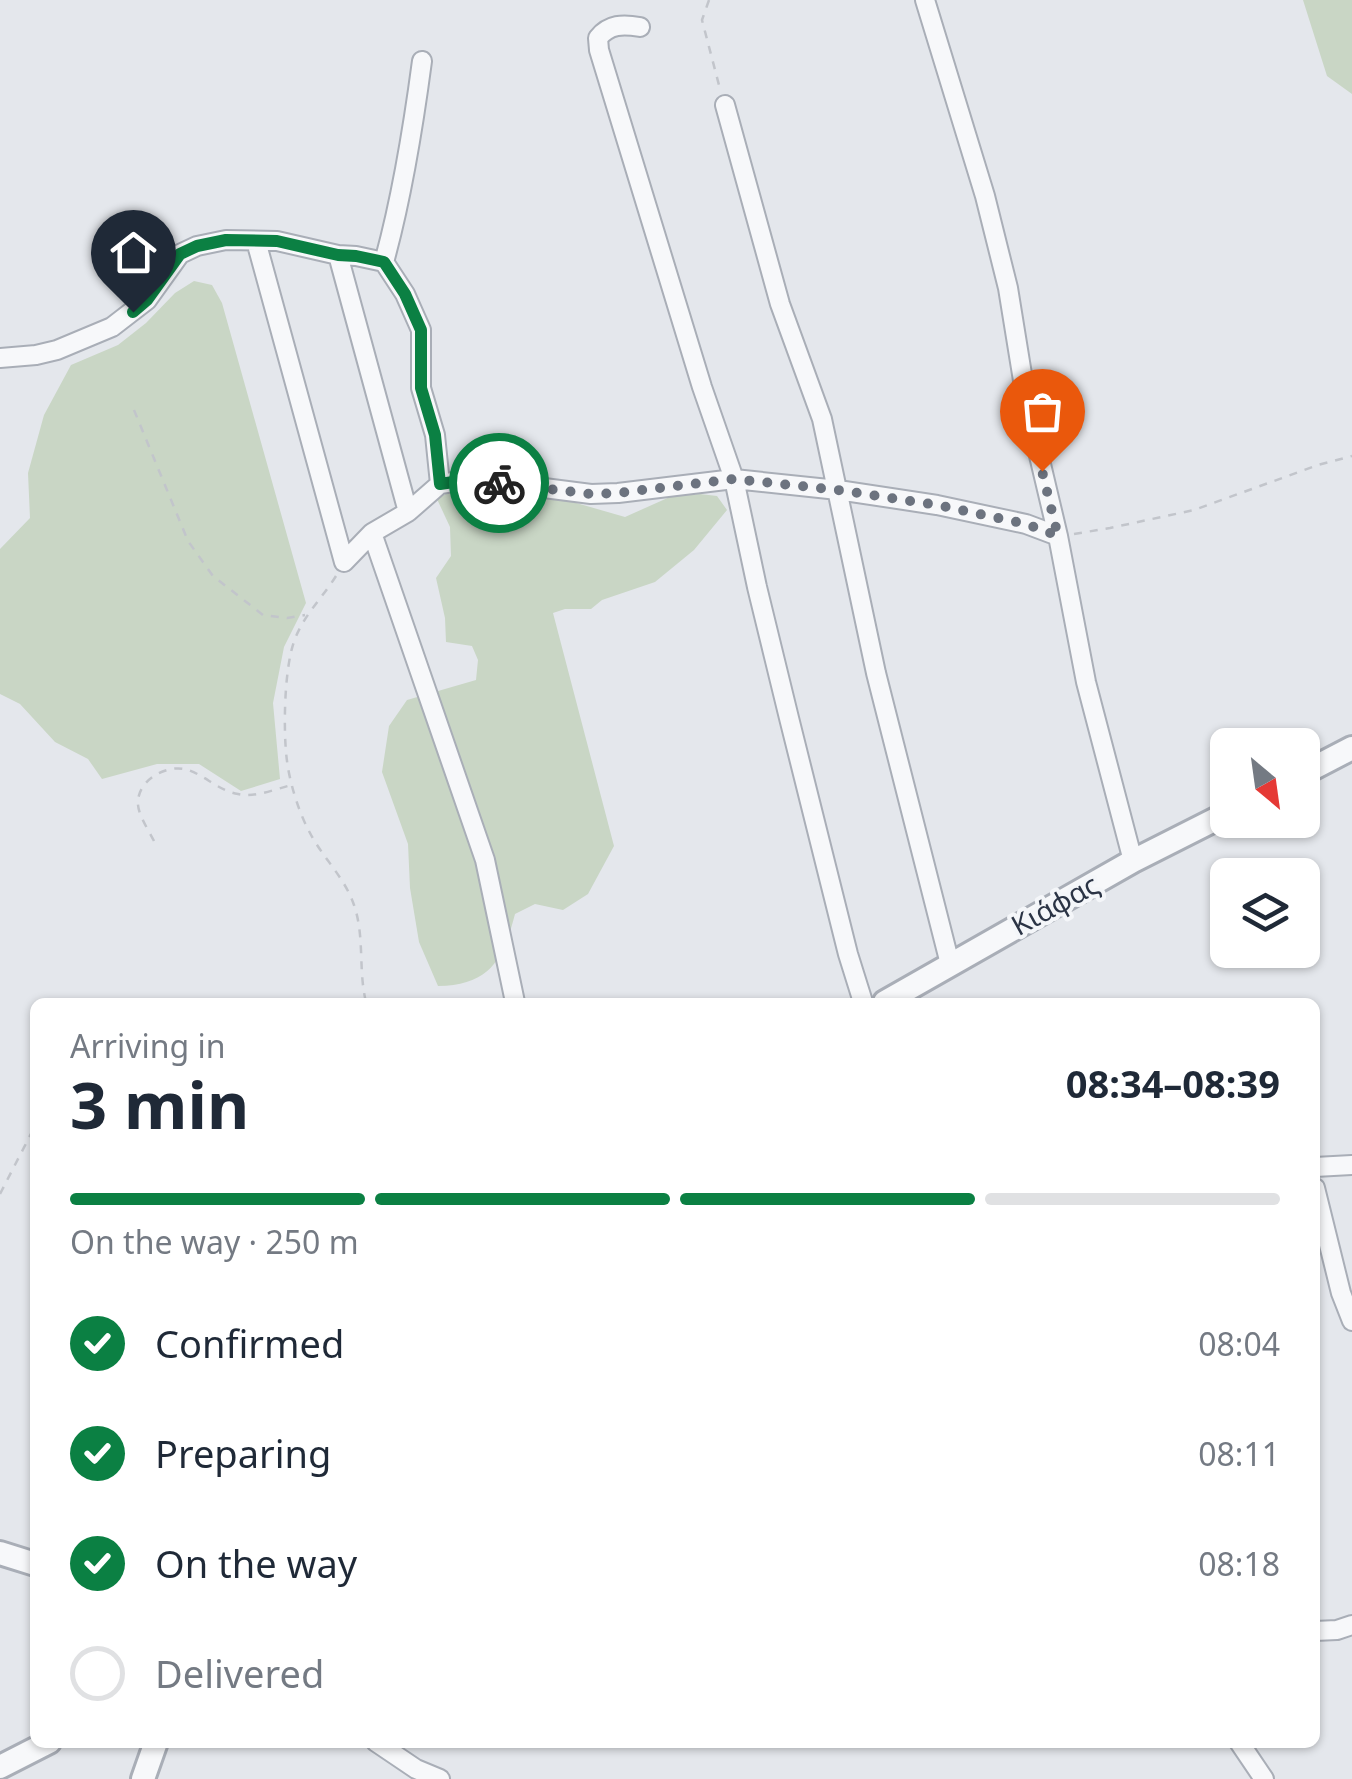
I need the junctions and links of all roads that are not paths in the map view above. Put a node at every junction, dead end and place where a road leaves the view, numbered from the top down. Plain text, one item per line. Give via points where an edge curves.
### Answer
1 (926, 0) edge
2 (640, 27) dead end
3 (422, 61) dead end
4 (725, 105) road end
5 (256, 240) junction
6 (338, 255) junction
7 (384, 262) junction
8 (0, 358) edge
9 (734, 479) junction
10 (440, 484) junction
11 (838, 490) junction
12 (408, 512) junction
13 (372, 534) junction
14 (1058, 536) junction
15 (1352, 748) edge
16 (1320, 765) edge
17 (1210, 822) edge
18 (1133, 861) junction
19 (950, 964) junction
20 (513, 998) edge
21 (862, 998) edge
22 (892, 998) edge
23 (1352, 1165) edge
24 (1320, 1168) edge
25 (1320, 1209) edge
26 (1352, 1321) edge
27 (0, 1553) edge
28 (30, 1562) edge
29 (1352, 1625) edge
30 (1320, 1631) edge
31 (37, 1748) edge
32 (154, 1748) edge
33 (385, 1748) edge
34 (1243, 1748) edge
35 (0, 1767) edge
36 (143, 1779) edge
37 (440, 1779) edge
38 (1264, 1779) edge

1 - 14 street via 1008,288
2 - 9 street via 605,30 599,50
3 - 7 street
4 - 11 street
5 - 6 street
5 - 8 street via 197,246 180,254 147,300 112,327 57,350
5 - 13 street via 344,562
6 - 7 street
6 - 12 street
7 - 10 street via 421,330 421,388
9 - 10 street via 591,494
9 - 11 street
9 - 21 street
10 - 12 street
11 - 14 street via 937,505
11 - 19 street via 880,691
12 - 13 street
13 - 20 street via 485,860
14 - 18 street via 1086,682
15 - 16 street
17 - 18 street, Κιάφας
18 - 19 street, Κιάφας
19 - 22 street, Κιάφας
23 - 24 street
25 - 26 street
27 - 28 street
29 - 30 street
31 - 35 street
32 - 36 street
33 - 37 street
34 - 38 street

